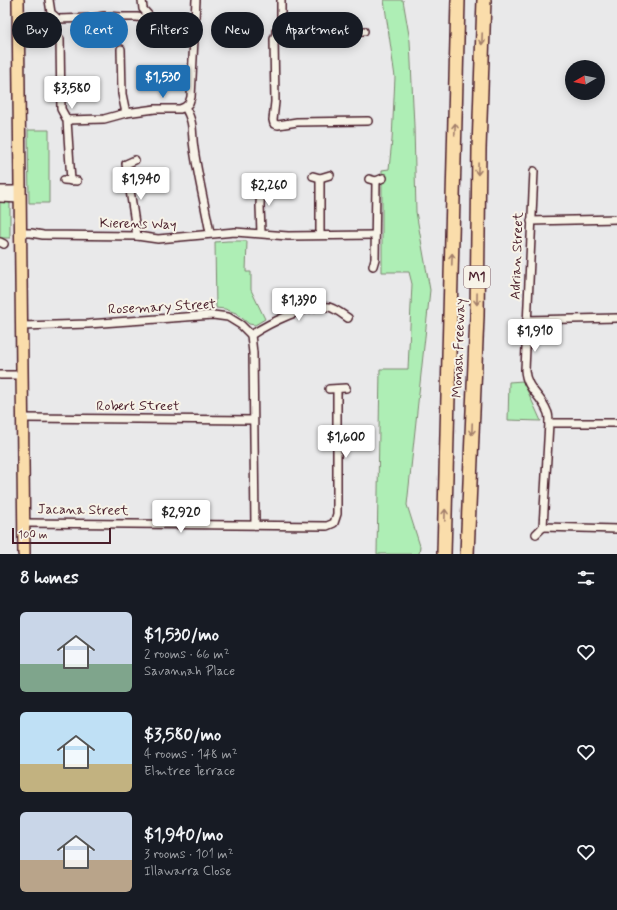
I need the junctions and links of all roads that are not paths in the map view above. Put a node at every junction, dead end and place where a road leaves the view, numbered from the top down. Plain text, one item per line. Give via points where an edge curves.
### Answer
1 (18, 0) edge
2 (49, 0) edge
3 (142, 0) edge
4 (196, 0) edge
5 (281, 0) edge
6 (458, 0) edge
7 (484, 0) edge
8 (145, 12) edge
9 (195, 12) edge
10 (281, 12) edge
11 (136, 17) edge
12 (59, 48) edge
13 (193, 48) edge
14 (274, 48) edge
15 (121, 49) dead end
16 (185, 107) junction
17 (126, 113) junction
18 (68, 120) junction
19 (368, 121) dead end
20 (135, 160) dead end
21 (534, 171) dead end
22 (330, 175) dead end
23 (376, 179) dead end
24 (271, 180) dead end
25 (70, 181) dead end
26 (0, 191) edge
27 (20, 194) junction
28 (0, 198) edge
29 (617, 219) edge
30 (531, 221) junction
31 (210, 233) junction
32 (261, 233) junction
33 (20, 235) junction
34 (320, 235) junction
35 (375, 235) junction
36 (137, 236) junction
37 (373, 266) dead end
38 (348, 318) dead end
39 (617, 318) edge
40 (527, 320) junction
41 (22, 326) junction
42 (251, 335) junction
43 (0, 375) edge
44 (22, 375) junction
45 (346, 388) dead end
46 (329, 389) dead end
47 (337, 389) junction
48 (23, 418) junction
49 (253, 420) junction
50 (549, 423) junction
51 (617, 423) edge
52 (24, 522) junction
53 (255, 525) junction
54 (544, 527) junction
55 (617, 529) edge
56 (536, 534) dead end
57 (24, 554) edge
58 (444, 554) edge
59 (467, 554) edge

1 - 27 main road
2 - 11 street via 51,13 58,19
3 - 8 street
4 - 9 street
5 - 10 street
58 -> 6 highway, Monash Freeway / M1
7 -> 59 highway, Monash Freeway / M1 via 477,316
12 - 18 street via 61,109
13 - 16 street via 191,97
14 - 19 street via 274,124
15 - 17 street via 122,94
16 - 17 street
16 - 31 street via 192,124
17 - 18 street via 104,119
18 - 25 street
20 - 36 street via 126,164
21 - 30 street, Adrian Street
22 - 34 street via 317,177
23 - 35 street
24 - 32 street via 257,180
26 - 27 street
27 - 28 street
27 - 33 main road
29 - 30 street
30 - 40 street, Adrian Street
31 - 32 street, Kierens Way
31 - 36 street, Kierens Way via 158,239
32 - 34 street, Kierens Way via 288,236
33 - 36 street, Kierens Way via 31,238 43,235
33 - 41 main road
34 - 35 street, Kierens Way
35 - 37 street
38 - 42 street via 329,307 316,308 293,314
39 - 40 street
40 - 50 street, Adrian Street via 526,378 548,411
41 - 42 street, Rosemary Street via 213,315 228,317
41 - 44 main road
42 - 49 street via 254,353
43 - 44 street
44 - 48 main road
45 - 47 street
46 - 47 street
47 - 53 street, Jacana Street via 337,514 334,523 327,526
48 - 49 street, Robert Street
48 - 52 main road
49 - 53 street
50 - 51 street
50 - 54 street, Adrian Street
52 - 53 street, Jacana Street
52 - 57 main road
54 - 55 street
54 - 56 street

